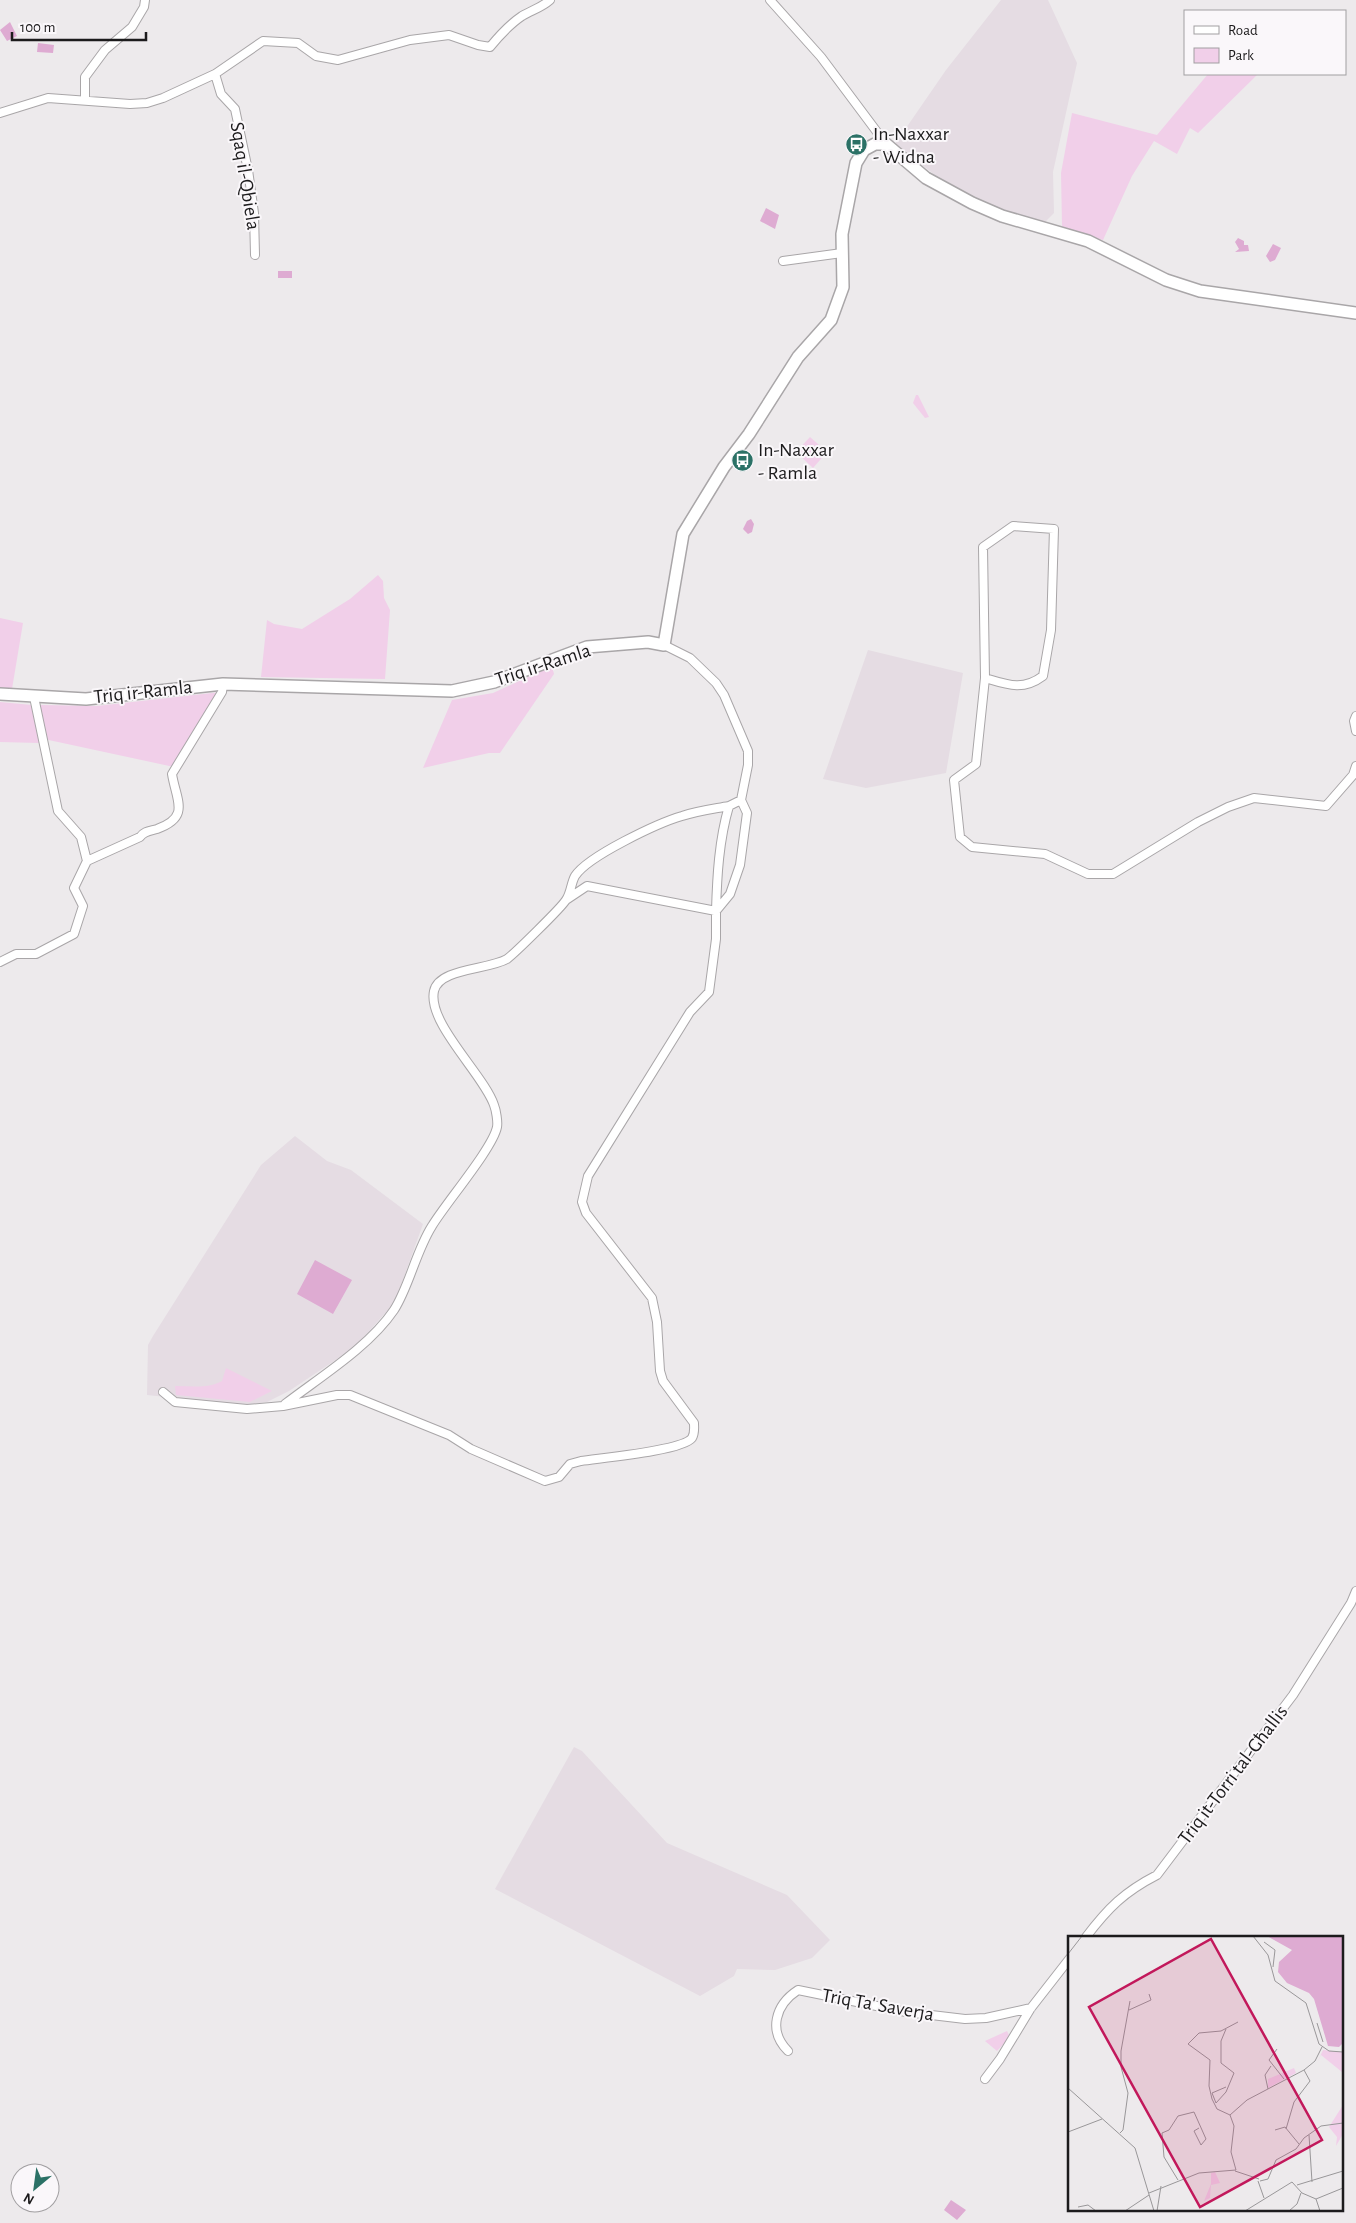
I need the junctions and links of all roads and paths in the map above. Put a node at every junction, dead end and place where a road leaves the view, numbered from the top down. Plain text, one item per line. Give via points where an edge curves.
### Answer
1 (145, 0) edge
2 (550, 0) edge
3 (770, 0) edge
4 (215, 74) junction
5 (86, 100) junction
6 (0, 113) edge
7 (886, 144) junction
8 (842, 253) junction
9 (255, 255) dead end
10 (782, 261) dead end
11 (1356, 313) edge
12 (664, 645) junction
13 (985, 678) junction
14 (223, 684) junction
15 (0, 694) edge
16 (34, 697) junction
17 (1356, 716) edge
18 (1356, 732) edge
19 (1356, 766) edge
20 (741, 800) junction
21 (729, 806) junction
22 (87, 861) junction
23 (566, 900) junction
24 (716, 911) junction
25 (0, 962) edge
26 (163, 1392) dead end
27 (283, 1406) junction
28 (1356, 1591) edge
29 (1087, 1936) edge
30 (1068, 1961) edge
31 (1031, 2008) junction
32 (788, 2051) dead end
33 (985, 2079) dead end

1 - 5 street via 144,8 132,27 105,50 85,77
2 - 4 street via 539,10 522,16 490,46 449,35 410,40 338,60 316,56 298,43 263,41
3 - 7 street via 821,57
4 - 5 street via 147,102 130,104
4 - 9 street, Sqaq il-Qbiela via 221,94 235,109 254,213
5 - 6 street via 48,98
7 - 8 main road via 875,144 864,150 856,163 842,234
7 - 11 main road via 926,178 972,203 1002,216 1088,241 1166,280 1200,292
8 - 10 street
8 - 12 main road via 843,287 831,320 798,357 683,534
12 - 14 main road, Triq ir-Ramla via 648,642 587,647 494,682 452,691
12 - 20 street via 690,658 724,695 748,751
13 - 13 street via 983,548 1013,526 1054,529 1051,630 1043,676 1031,685 1009,685
13 - 19 street via 976,764 954,780 960,838 972,847 1045,854 1088,874 1113,874 1198,822 1254,798 1326,806
14 - 16 main road, Triq ir-Ramla via 86,699
14 - 22 street via 222,692 172,774 179,797 180,810 176,819
15 - 16 main road, Triq ir-Ramla
16 - 22 street via 58,811 82,837
17 - 18 street
20 - 21 street
20 - 24 street via 746,813 740,865 730,894
21 - 23 street via 681,816 621,843 576,875
21 - 24 street via 717,872
22 - 25 street via 74,888 83,906 74,934 36,954 16,954
23 - 24 street via 587,886
23 - 27 street via 507,958 488,967 447,975 436,986 433,994 436,1012 484,1085 495,1106 497,1128 431,1227 394,1310 364,1343
24 - 27 street via 709,992 690,1012 588,1176 582,1202 586,1213 652,1298 657,1322 657,1362 663,1381 694,1423 691,1439 662,1449 581,1460 570,1464 559,1477 544,1481 470,1449 441,1432 350,1395 337,1394
26 - 27 street via 175,1402 247,1409
28 - 29 street, Triq it-Torri tal-Għallis via 1293,1695 1157,1875 1130,1889 1106,1910
30 - 31 street
31 - 32 street, Triq Ta' Saverja via 965,2019 906,2012 798,1990 789,1996 776,2018 776,2033
31 - 33 street

